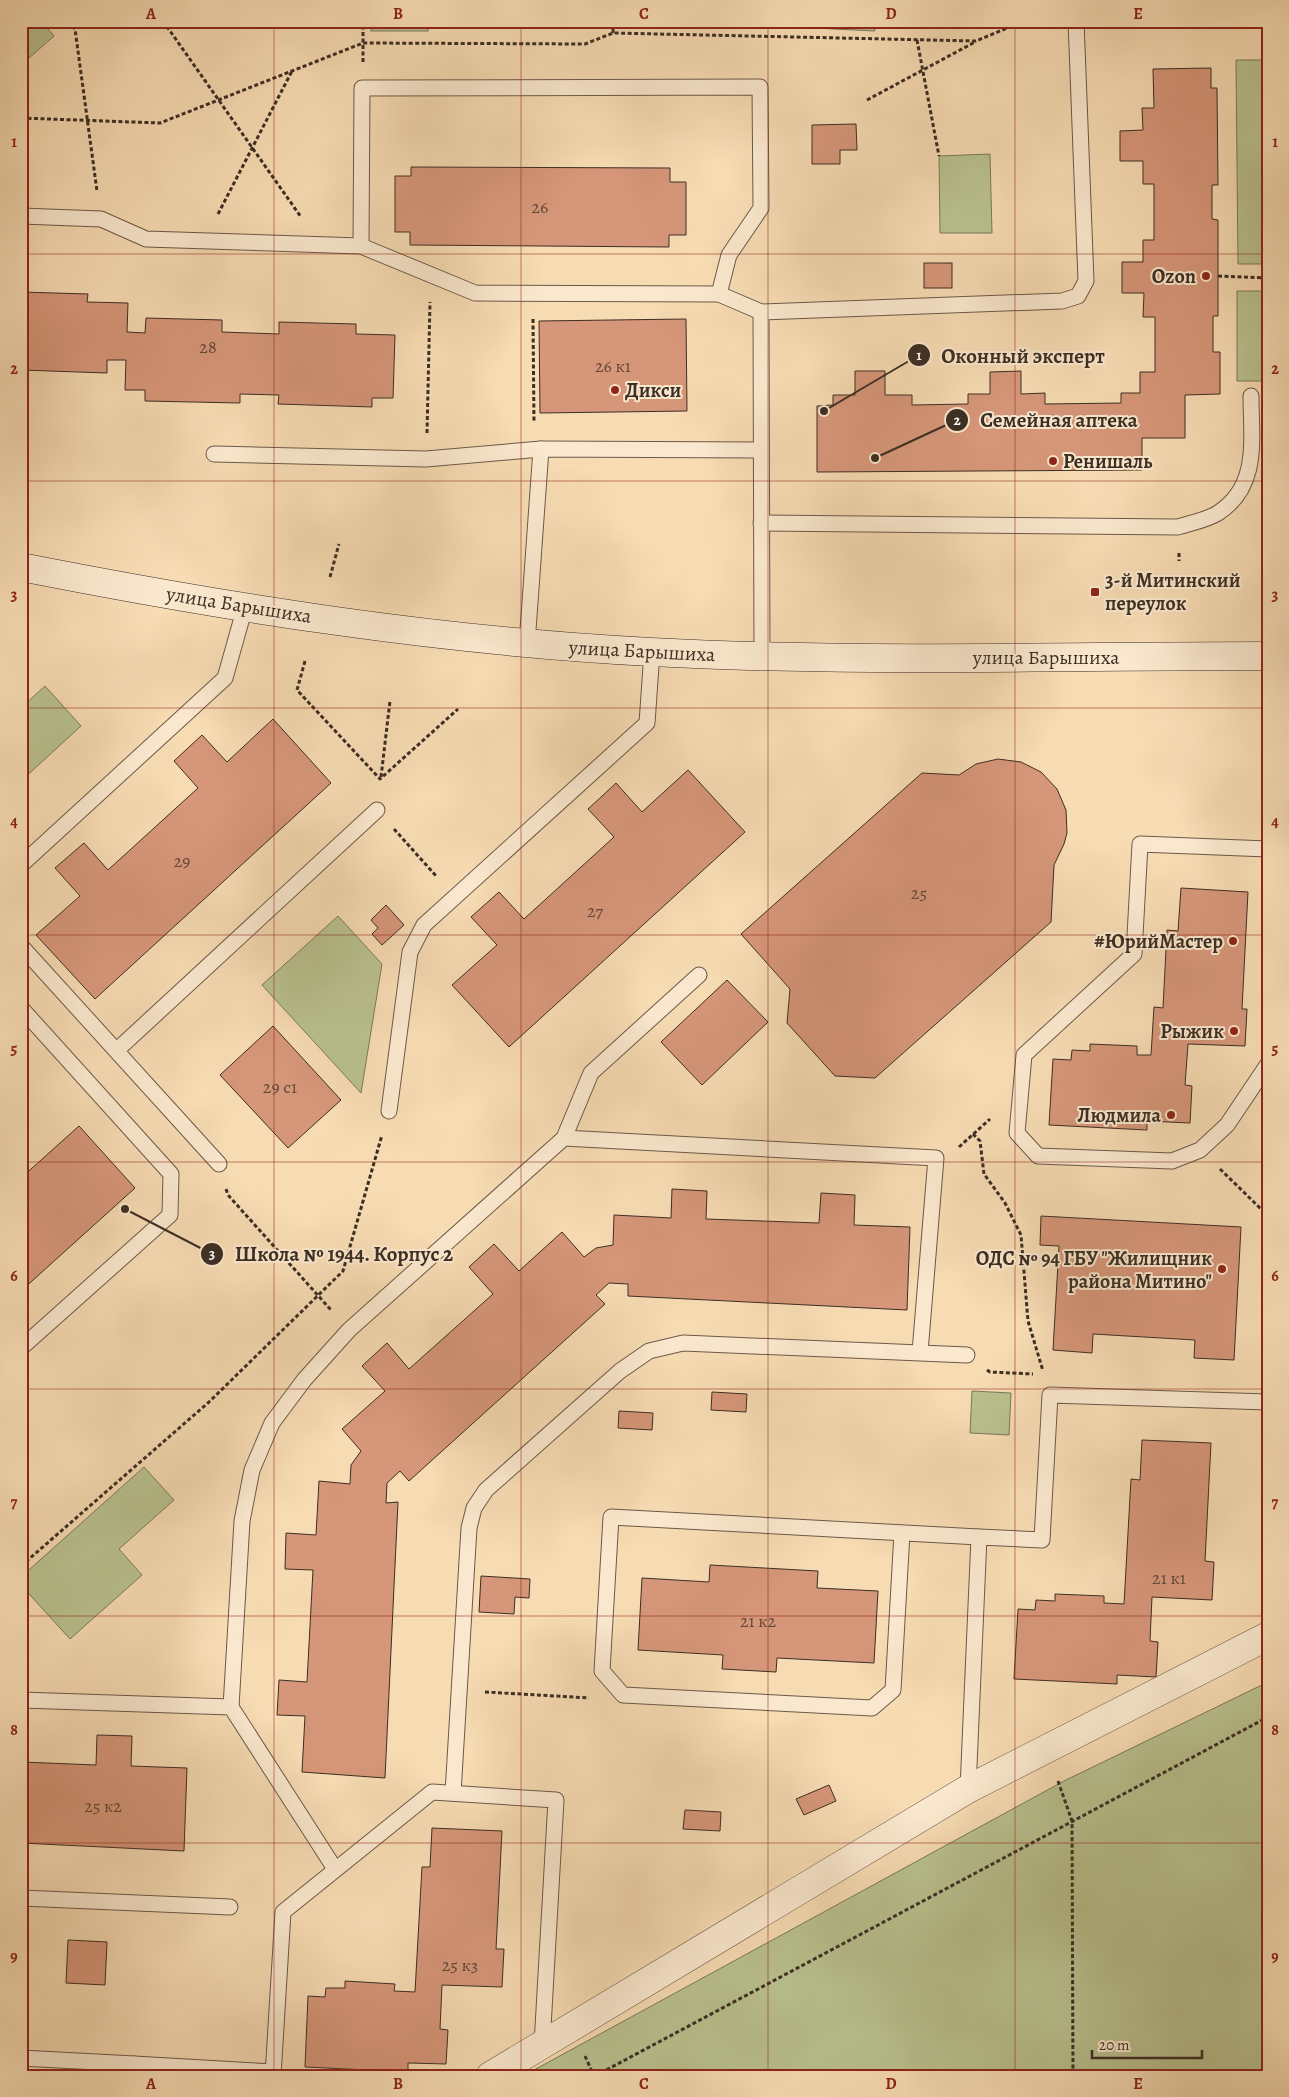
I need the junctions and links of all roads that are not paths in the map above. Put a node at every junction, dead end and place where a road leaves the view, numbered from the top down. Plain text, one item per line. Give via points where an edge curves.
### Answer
1 (1076, 21) edge
2 (21, 216) edge
3 (361, 246) junction
4 (719, 294) junction
5 (761, 312) junction
6 (1251, 396) dead end
7 (541, 449) junction
8 (761, 450) junction
9 (214, 454) dead end
10 (761, 523) junction
11 (21, 568) edge
12 (245, 607) junction
13 (527, 644) junction
14 (652, 652) junction
15 (762, 656) junction
16 (1268, 656) edge
17 (377, 810) road end
18 (1268, 849) edge
19 (21, 865) edge
20 (21, 946) edge
21 (699, 975) dead end
22 (21, 1008) edge
23 (117, 1050) junction
24 (1268, 1064) edge
25 (389, 1111) road end
26 (564, 1138) junction
27 (219, 1164) road end
28 (21, 1348) edge
29 (920, 1352) junction
30 (967, 1356) road end
31 (1268, 1402) edge
32 (902, 1533) junction
33 (979, 1537) junction
34 (1268, 1631) edge
35 (21, 1700) edge
36 (231, 1707) junction
37 (968, 1789) junction
38 (453, 1793) junction
39 (336, 1869) junction
40 (21, 1898) edge
41 (230, 1907) dead end
42 (542, 2045) junction
43 (21, 2058) edge
44 (133, 2070) edge
45 (273, 2074) edge
46 (490, 2076) edge

1 - 5 lane via 1086,281 1078,296 1062,301
2 - 3 lane via 101,219 146,239
3 - 4 lane via 475,293
3 - 4 lane via 362,88 760,87 760,208 728,255
4 - 5 lane
5 - 8 lane
6 - 10 lane via 1250,467 1239,495 1218,513 1178,527
7 - 8 lane
7 - 9 lane via 426,459
7 - 13 lane
8 - 10 lane
10 - 15 lane
11 - 12 main road, улица Барышиха
12 - 13 main road, улица Барышиха
12 - 19 lane via 225,678
13 - 14 main road, улица Барышиха
14 - 15 main road, улица Барышиха
14 - 25 lane via 647,723 424,925 410,952
15 - 16 main road, улица Барышиха
17 - 23 lane
18 - 24 lane via 1140,844 1134,954 1024,1055 1016,1133 1038,1156 1172,1161 1200,1150 1227,1125
20 - 23 lane
21 - 26 lane via 591,1073
22 - 28 lane via 171,1174 170,1215
23 - 27 lane
26 - 29 lane via 936,1158
26 - 36 lane via 349,1330 272,1422 252,1470 242,1521
29 - 30 lane
29 - 38 lane via 683,1343 649,1351 620,1371 486,1490 474,1508 468,1528
31 - 33 lane via 1050,1396 1042,1540
32 - 32 lane via 611,1517 602,1671 623,1695 872,1708 892,1690
32 - 33 lane
33 - 37 lane
34 - 37 main road
35 - 36 lane
36 - 39 lane
37 - 42 main road
38 - 39 lane via 432,1792
38 - 42 lane via 556,1800
39 - 45 lane via 283,1912
40 - 41 lane
42 - 46 main road
43 - 44 lane
44 - 45 lane

